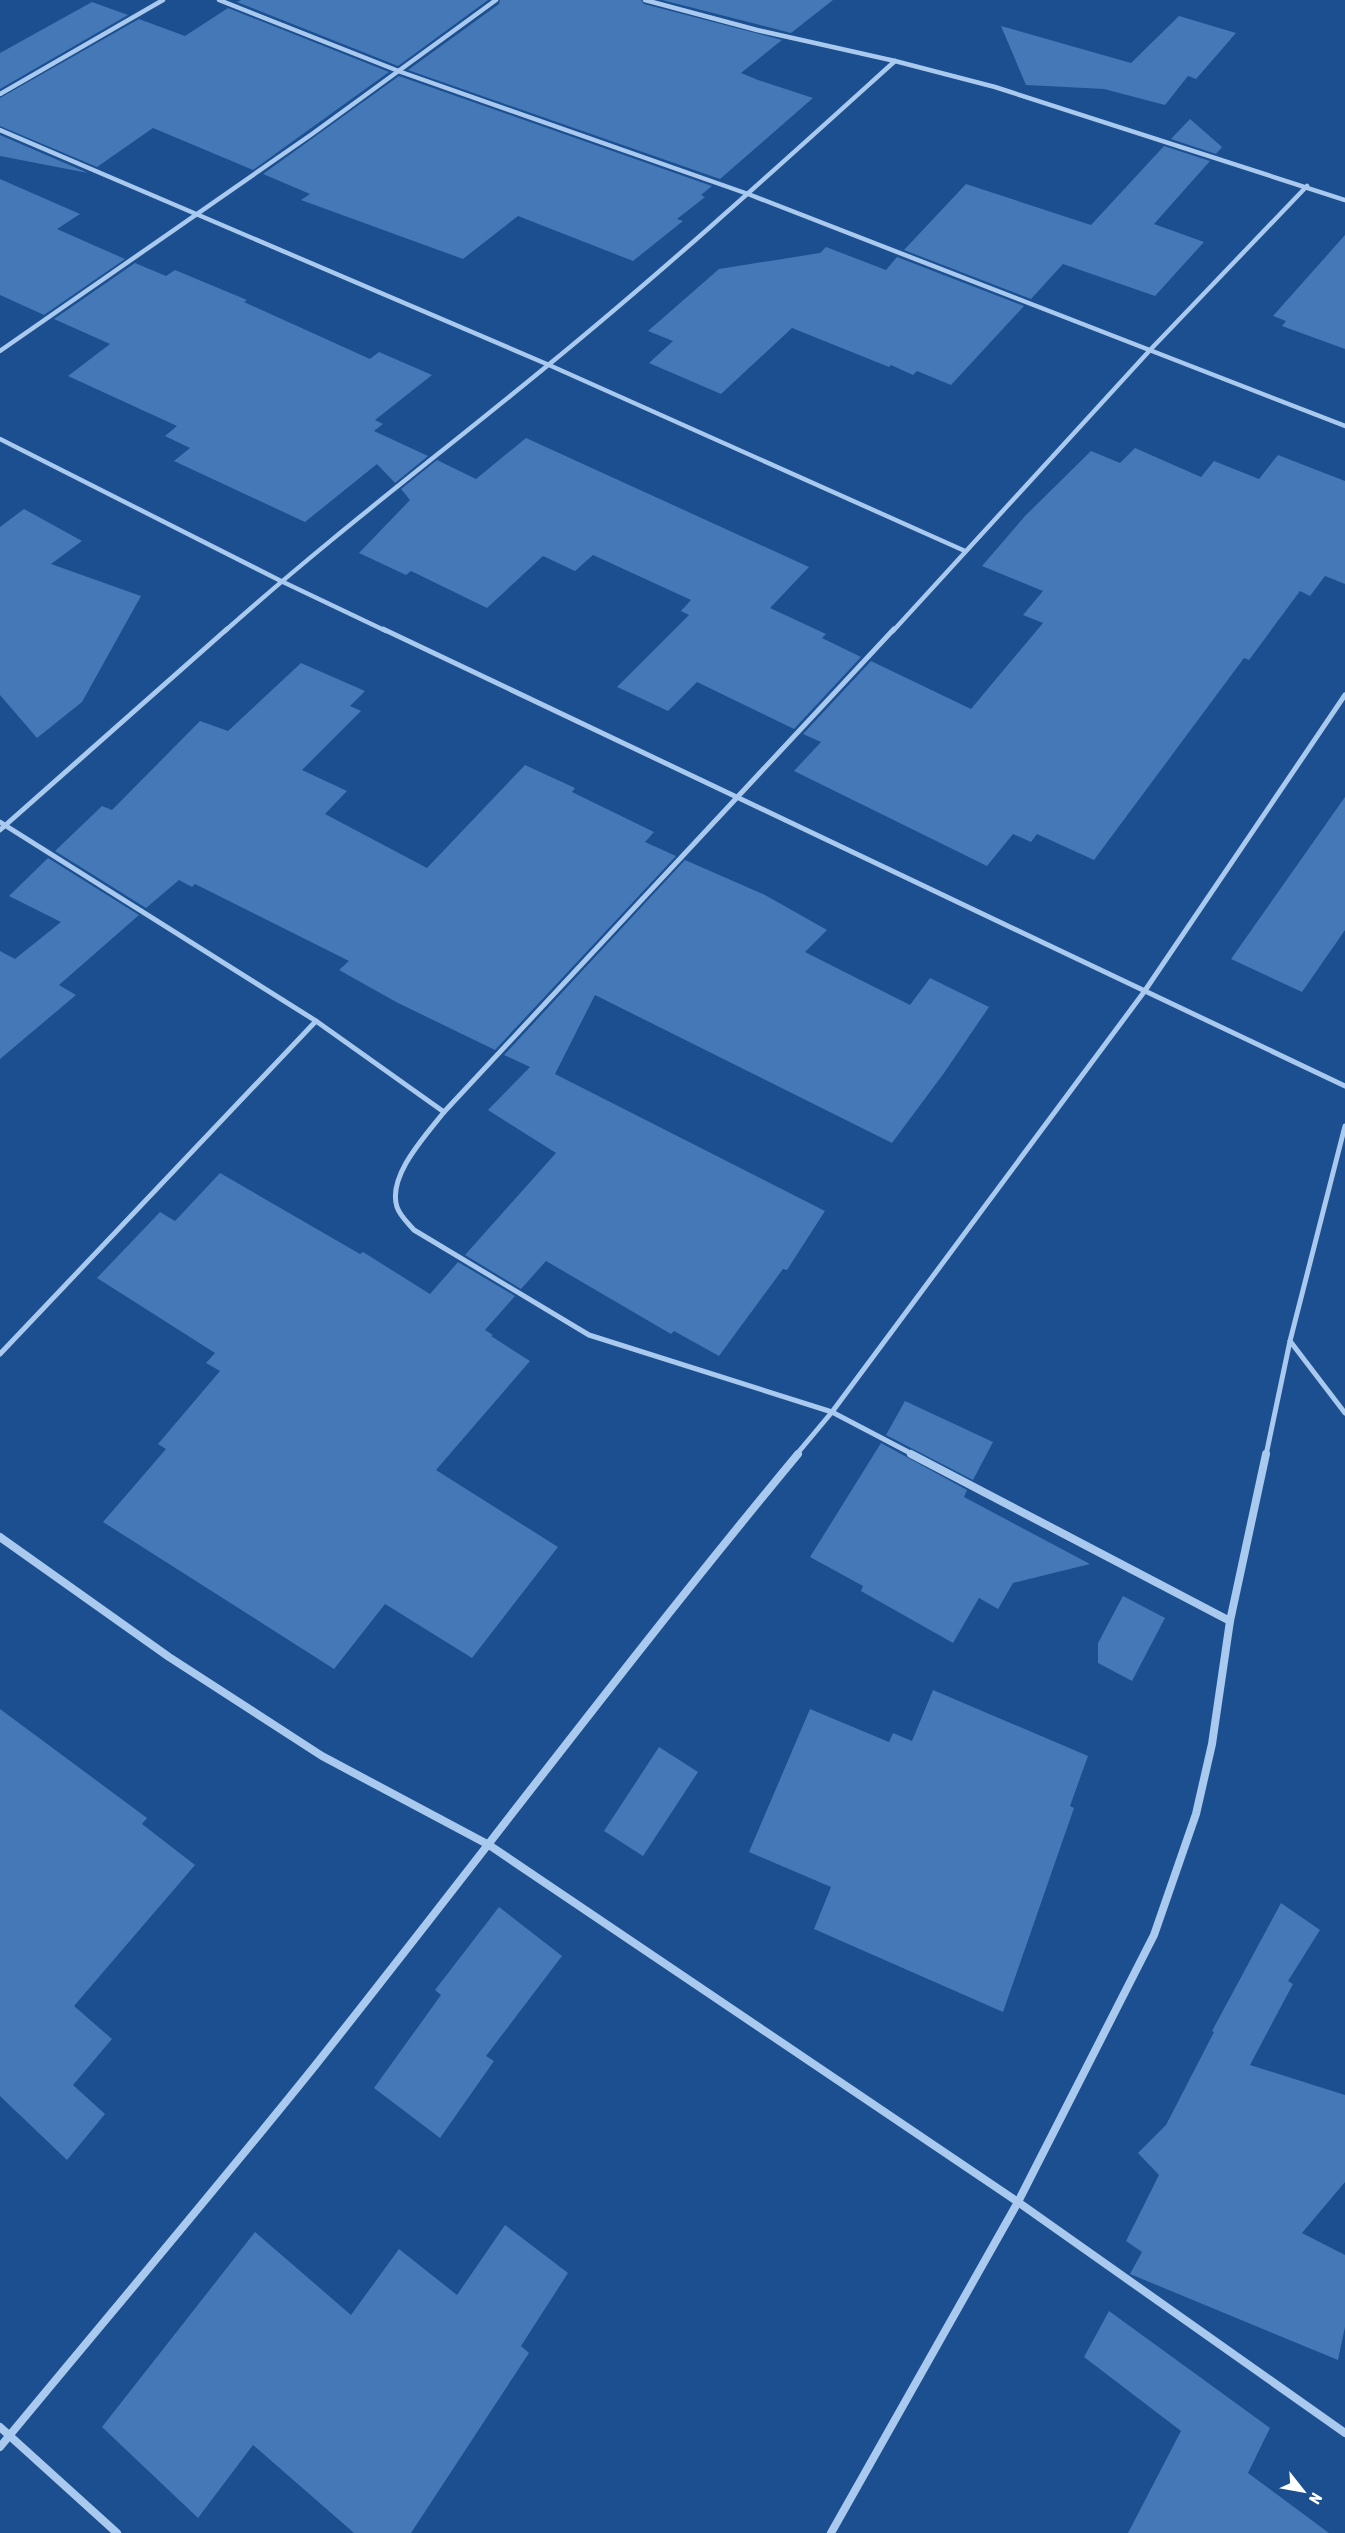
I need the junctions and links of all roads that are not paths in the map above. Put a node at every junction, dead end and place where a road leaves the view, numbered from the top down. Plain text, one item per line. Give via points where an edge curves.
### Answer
1 (162, 0) edge
2 (219, 0) edge
3 (496, 0) edge
4 (645, 0) edge
5 (895, 61) junction
6 (401, 72) junction
7 (0, 94) edge
8 (0, 130) edge
9 (1307, 186) junction
10 (748, 194) junction
11 (1345, 200) edge
12 (194, 214) junction
13 (1152, 349) junction
14 (0, 351) edge
15 (549, 365) junction
16 (1345, 426) edge
17 (0, 440) edge
18 (965, 551) junction
19 (281, 582) junction
20 (1345, 695) edge
21 (739, 798) junction
22 (2, 826) edge
23 (1144, 992) junction
24 (316, 1021) junction
25 (1345, 1086) edge
26 (444, 1113) junction
27 (1345, 1126) edge
28 (1290, 1341) junction
29 (0, 1354) edge
30 (832, 1412) junction
31 (1345, 1413) edge
32 (0, 1537) edge
33 (1230, 1621) junction
34 (489, 1845) junction
35 (1018, 2202) junction
36 (0, 2427) edge
37 (1345, 2433) edge
38 (9, 2435) junction
39 (0, 2447) edge
40 (117, 2533) edge
41 (831, 2533) edge

1 - 7 street
2 - 6 street
3 - 6 street
4 - 5 street
5 - 9 street via 995,87
5 - 10 street
6 - 10 street
6 - 12 street
8 - 12 street
9 - 11 street
9 - 13 street
10 - 13 street
10 - 15 street
12 - 14 street
12 - 15 street
13 - 16 street
13 - 18 street
15 - 18 street
15 - 19 street
17 - 19 street
18 - 21 street
19 - 21 street
19 - 22 street
20 - 23 street
21 - 23 street
21 - 26 street
22 - 24 street
23 - 25 street
23 - 30 street
24 - 26 street
24 - 29 street
26 - 30 street via 395,1183 397,1209 414,1230 589,1335
27 - 28 street
28 - 31 street
28 - 33 street
30 - 33 street
30 - 34 street via 693,1580
32 - 34 street via 169,1657 322,1756
33 - 35 street via 1212,1744 1196,1814 1154,1935
34 - 35 street
34 - 38 street via 311,2070
35 - 37 street
35 - 41 street
36 - 38 street
38 - 39 street
38 - 40 street

